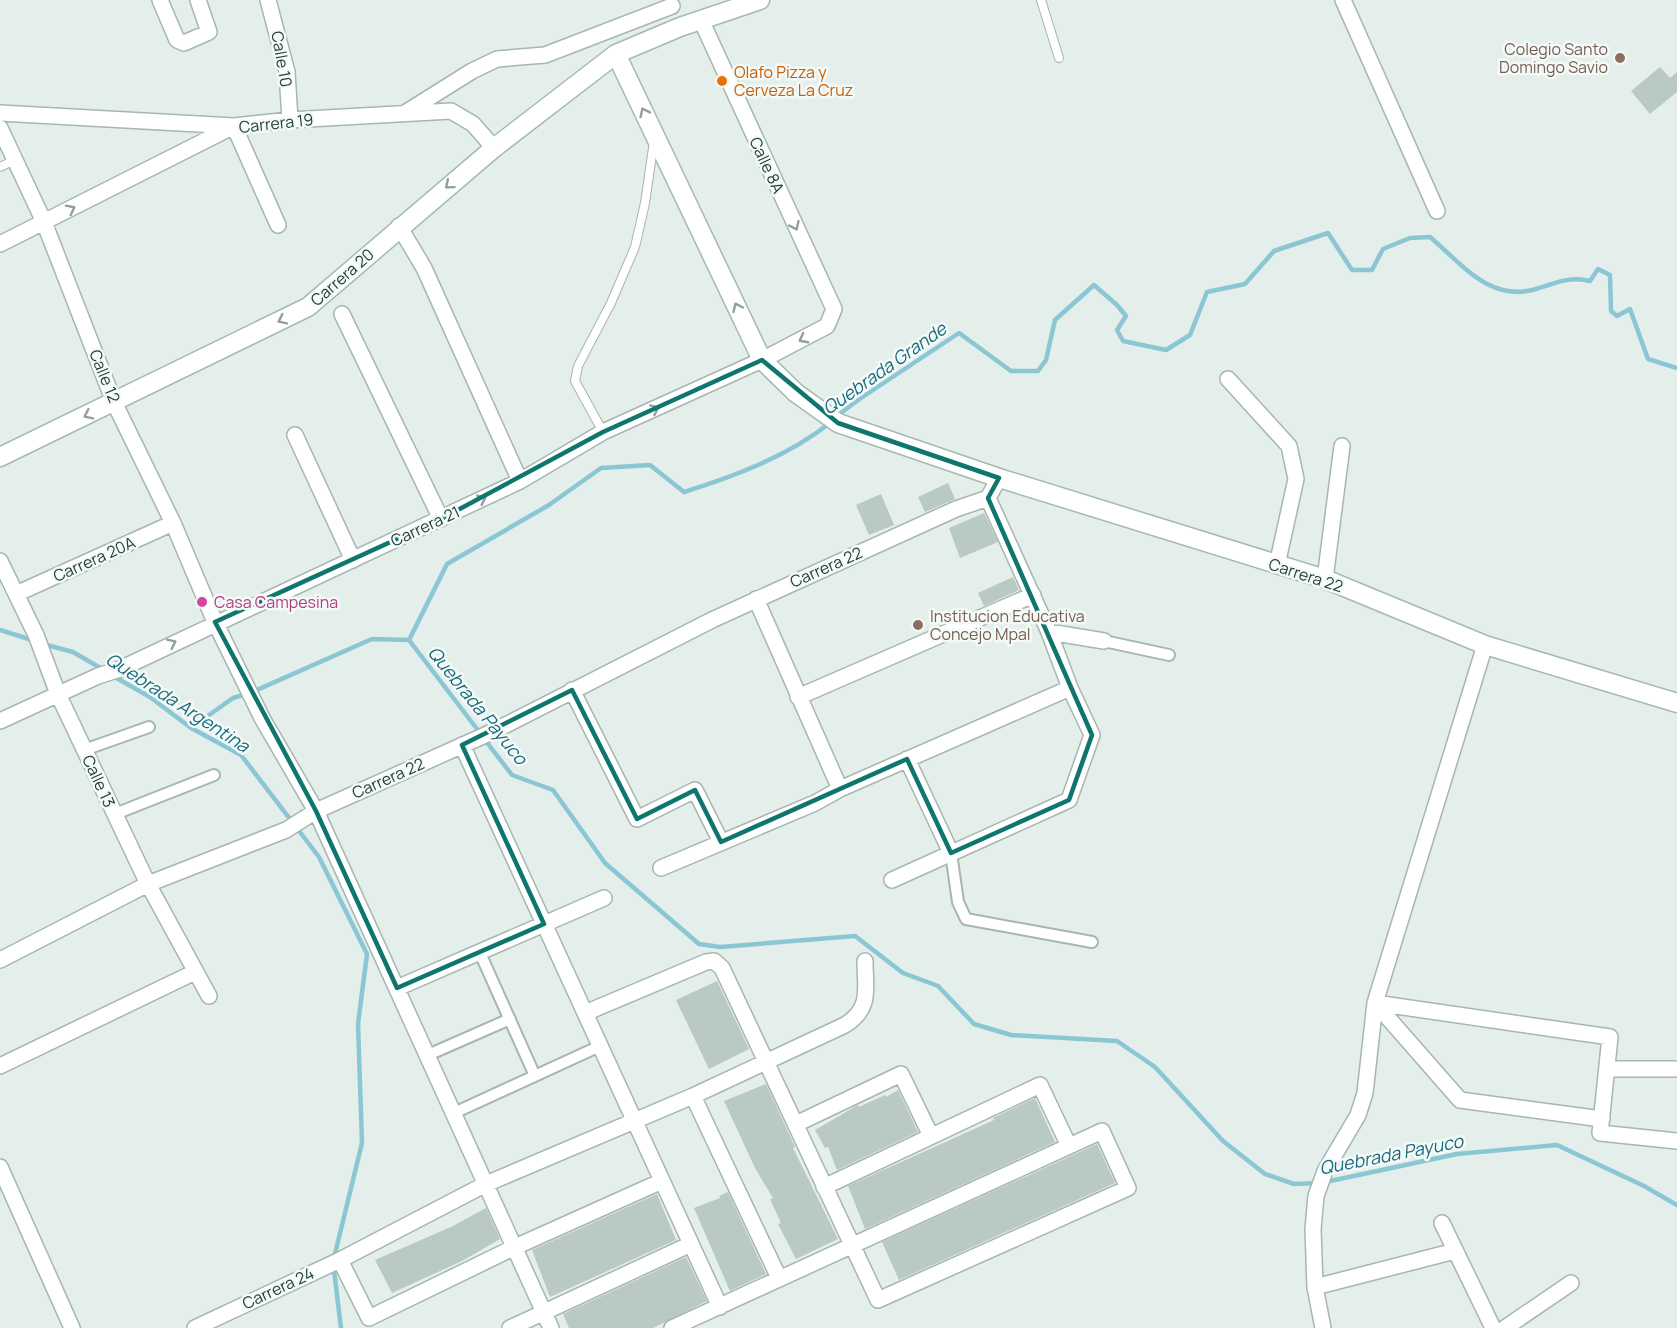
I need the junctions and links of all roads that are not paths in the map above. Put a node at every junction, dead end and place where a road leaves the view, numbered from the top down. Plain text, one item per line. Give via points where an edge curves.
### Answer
1 (160, 0) edge
2 (198, 0) edge
3 (268, 0) edge
4 (760, 0) edge
5 (1041, 0) edge
6 (1343, 0) edge
7 (671, 3) edge
8 (701, 20) junction
9 (681, 27) junction
10 (616, 54) junction
11 (1059, 58) dead end
12 (0, 113) edge
13 (405, 114) junction
14 (290, 120) junction
15 (234, 126) junction
16 (0, 128) edge
17 (655, 134) junction
18 (494, 148) junction
19 (15, 160) junction
20 (0, 167) edge
21 (1437, 212) dead end
22 (44, 222) junction
23 (278, 225) dead end
24 (399, 226) junction
25 (0, 243) edge
26 (834, 309) joint
27 (342, 314) dead end
28 (762, 360) junction
29 (1228, 379) dead end
30 (114, 402) junction
31 (603, 432) junction
32 (295, 435) dead end
33 (1342, 447) dead end
34 (0, 457) edge
35 (999, 478) junction
36 (519, 481) junction
37 (988, 498) junction
38 (441, 519) junction
39 (173, 523) junction
40 (353, 560) junction
41 (0, 561) edge
42 (1277, 565) junction
43 (1325, 579) junction
44 (16, 594) junction
45 (1033, 595) junction
46 (756, 599) junction
47 (215, 622) junction
48 (1049, 632) junction
49 (1104, 641) joint
50 (1485, 645) junction
51 (1169, 655) dead end
52 (1070, 688) junction
53 (572, 690) junction
54 (58, 694) junction
55 (798, 697) junction
56 (1676, 702) edge
57 (0, 721) edge
58 (149, 727) dead end
59 (468, 743) junction
60 (84, 750) junction
61 (907, 759) junction
62 (214, 775) dead end
63 (840, 789) junction
64 (316, 811) junction
65 (115, 813) junction
66 (722, 842) junction
67 (951, 853) junction
68 (661, 868) dead end
69 (892, 880) dead end
70 (148, 884) junction
71 (604, 898) dead end
72 (544, 924) junction
73 (1092, 942) dead end
74 (480, 953) junction
75 (0, 960) edge
76 (865, 961) dead end
77 (195, 972) junction
78 (397, 988) junction
79 (209, 996) dead end
80 (1375, 1003) junction
81 (585, 1013) junction
82 (510, 1019) junction
83 (600, 1046) junction
84 (428, 1055) junction
85 (767, 1062) junction
86 (0, 1066) edge
87 (1607, 1069) junction
88 (1677, 1070) edge
89 (535, 1077) junction
90 (693, 1096) junction
91 (454, 1113) junction
92 (1602, 1119) junction
93 (634, 1121) junction
94 (795, 1124) junction
95 (931, 1136) junction
96 (1677, 1141) edge
97 (1069, 1146) junction
98 (0, 1167) edge
99 (662, 1181) junction
100 (486, 1184) junction
101 (825, 1186) junction
102 (4, 1187) edge
103 (1442, 1223) dead end
104 (691, 1244) junction
105 (515, 1247) junction
106 (852, 1247) junction
107 (1455, 1251) junction
108 (334, 1262) junction
109 (779, 1278) junction
110 (1571, 1282) dead end
111 (1315, 1287) junction
112 (720, 1307) junction
113 (543, 1311) junction
114 (72, 1328) edge
115 (195, 1328) edge
116 (510, 1328) edge
117 (551, 1328) edge
118 (672, 1328) edge
119 (1323, 1328) edge
120 (1493, 1328) edge
121 (1505, 1328) edge

1 - 2 street via 177,40 184,43 209,32
3 - 14 street, Calle 10 via 287,72
4 - 8 main road, Carrera 20
5 - 11 lane
6 - 21 street
7 - 9 street
7 - 13 street via 545,55 497,59
8 - 9 main road, Carrera 20
8 -> 26 street, Calle 8A
9 - 10 main road, Carrera 20
17 -> 10 main road
10 - 18 main road, Carrera 20
12 - 15 street
13 - 14 street, Carrera 19
13 - 18 street, Carrera 19 via 451,111 472,124
14 - 15 street, Carrera 19
22 -> 15 street, Carrera 19
15 - 23 street
16 - 19 street, Calle 12
28 -> 17 main road
17 - 31 lane via 635,248 578,366 575,381
18 -> 24 main road, Carrera 20
19 - 20 lane
19 - 22 street, Calle 12
22 - 25 street, Carrera 19
22 - 30 street, Calle 12
24 -> 30 main road, Carrera 20 via 308,307
24 - 36 street via 424,268
26 -> 28 street, Carrera 21 via 827,326
27 - 38 street
31 -> 28 street, Carrera 21
28 - 35 main road, Carrera 22 via 796,393 832,419
29 - 42 street via 1289,447 1296,479
30 -> 34 main road, Carrera 20
30 - 39 street, Calle 12
31 - 36 street, Carrera 21
32 - 40 street
33 - 43 street
35 - 37 street
35 - 42 main road, Carrera 22
38 -> 36 street, Carrera 21
37 - 45 street
37 - 46 street, Carrera 22 via 956,508
38 - 40 street, Carrera 21
39 - 44 street, Carrera 20A
39 - 47 street, Calle 12
40 - 47 street, Carrera 21
41 - 44 street, Calle 13
42 - 43 main road, Carrera 22
43 - 50 main road, Carrera 22
44 - 54 street, Calle 13
45 - 48 street
45 - 55 street
46 - 53 street, Carrera 22
46 - 55 street
54 -> 47 street, Carrera 21 via 120,669
47 - 64 street, Calle 12 via 262,718
48 - 49 street
48 - 52 street
49 - 51 street
50 - 56 main road, Carrera 22
50 - 80 street
52 - 61 street
52 - 67 street via 1092,735 1069,800
53 - 59 street, Carrera 22
53 - 66 street via 637,819 695,790
54 - 57 street, Carrera 21
54 - 60 street, Calle 13
55 - 63 street
58 - 60 street
59 - 64 street, Carrera 22
59 - 72 street
60 - 65 street, Calle 13
61 - 63 street
61 - 67 street
62 - 65 street
63 - 66 street
64 - 70 street, Carrera 22 via 291,826
64 - 78 street, Calle 12
65 - 70 street, Calle 13
66 - 68 street
67 - 69 street
67 - 73 street via 958,902 966,919
70 - 75 street, Carrera 22
70 - 77 street, Calle 13
71 - 72 street
72 - 74 street
72 - 81 street
74 - 78 street
74 - 82 street
76 - 85 street, Carrera 24 via 861,1013 845,1025
77 - 79 street, Calle 13
77 - 86 street
78 - 84 street, Calle 12
80 - 87 street via 1610,1037
80 - 92 street via 1460,1100
80 - 111 street via 1365,1093 1351,1130 1317,1191 1312,1229
81 - 83 street
81 - 85 street via 714,961 722,968
82 - 84 street
82 - 89 street
83 - 89 street
83 - 93 street
84 - 91 street, Calle 12
85 - 90 street, Carrera 24
85 - 94 street
87 - 88 street
87 - 92 street
89 - 91 street
90 - 93 street, Carrera 24
90 - 109 street
91 - 100 street, Calle 12
92 - 96 street via 1600,1133
93 - 99 street
93 - 100 street, Carrera 24
94 - 95 street via 901,1074
94 - 101 street
95 - 97 street via 1040,1085
95 - 101 street
97 - 106 street
97 - 106 street via 1101,1131 1128,1188 878,1300
98 - 102 street
99 - 104 street
99 - 105 street
100 - 105 street, Calle 12
100 - 108 street, Carrera 24
101 - 106 street
102 - 114 street
103 - 107 street
104 - 112 street
104 - 113 street
105 - 108 street via 369,1318
105 - 113 street, Calle 12
106 - 109 street
107 - 111 street
107 - 120 street
108 - 115 street, Carrera 24
109 - 112 street
110 - 121 street
111 - 119 street
112 - 118 street
113 - 116 street
113 - 117 street, Calle 12

